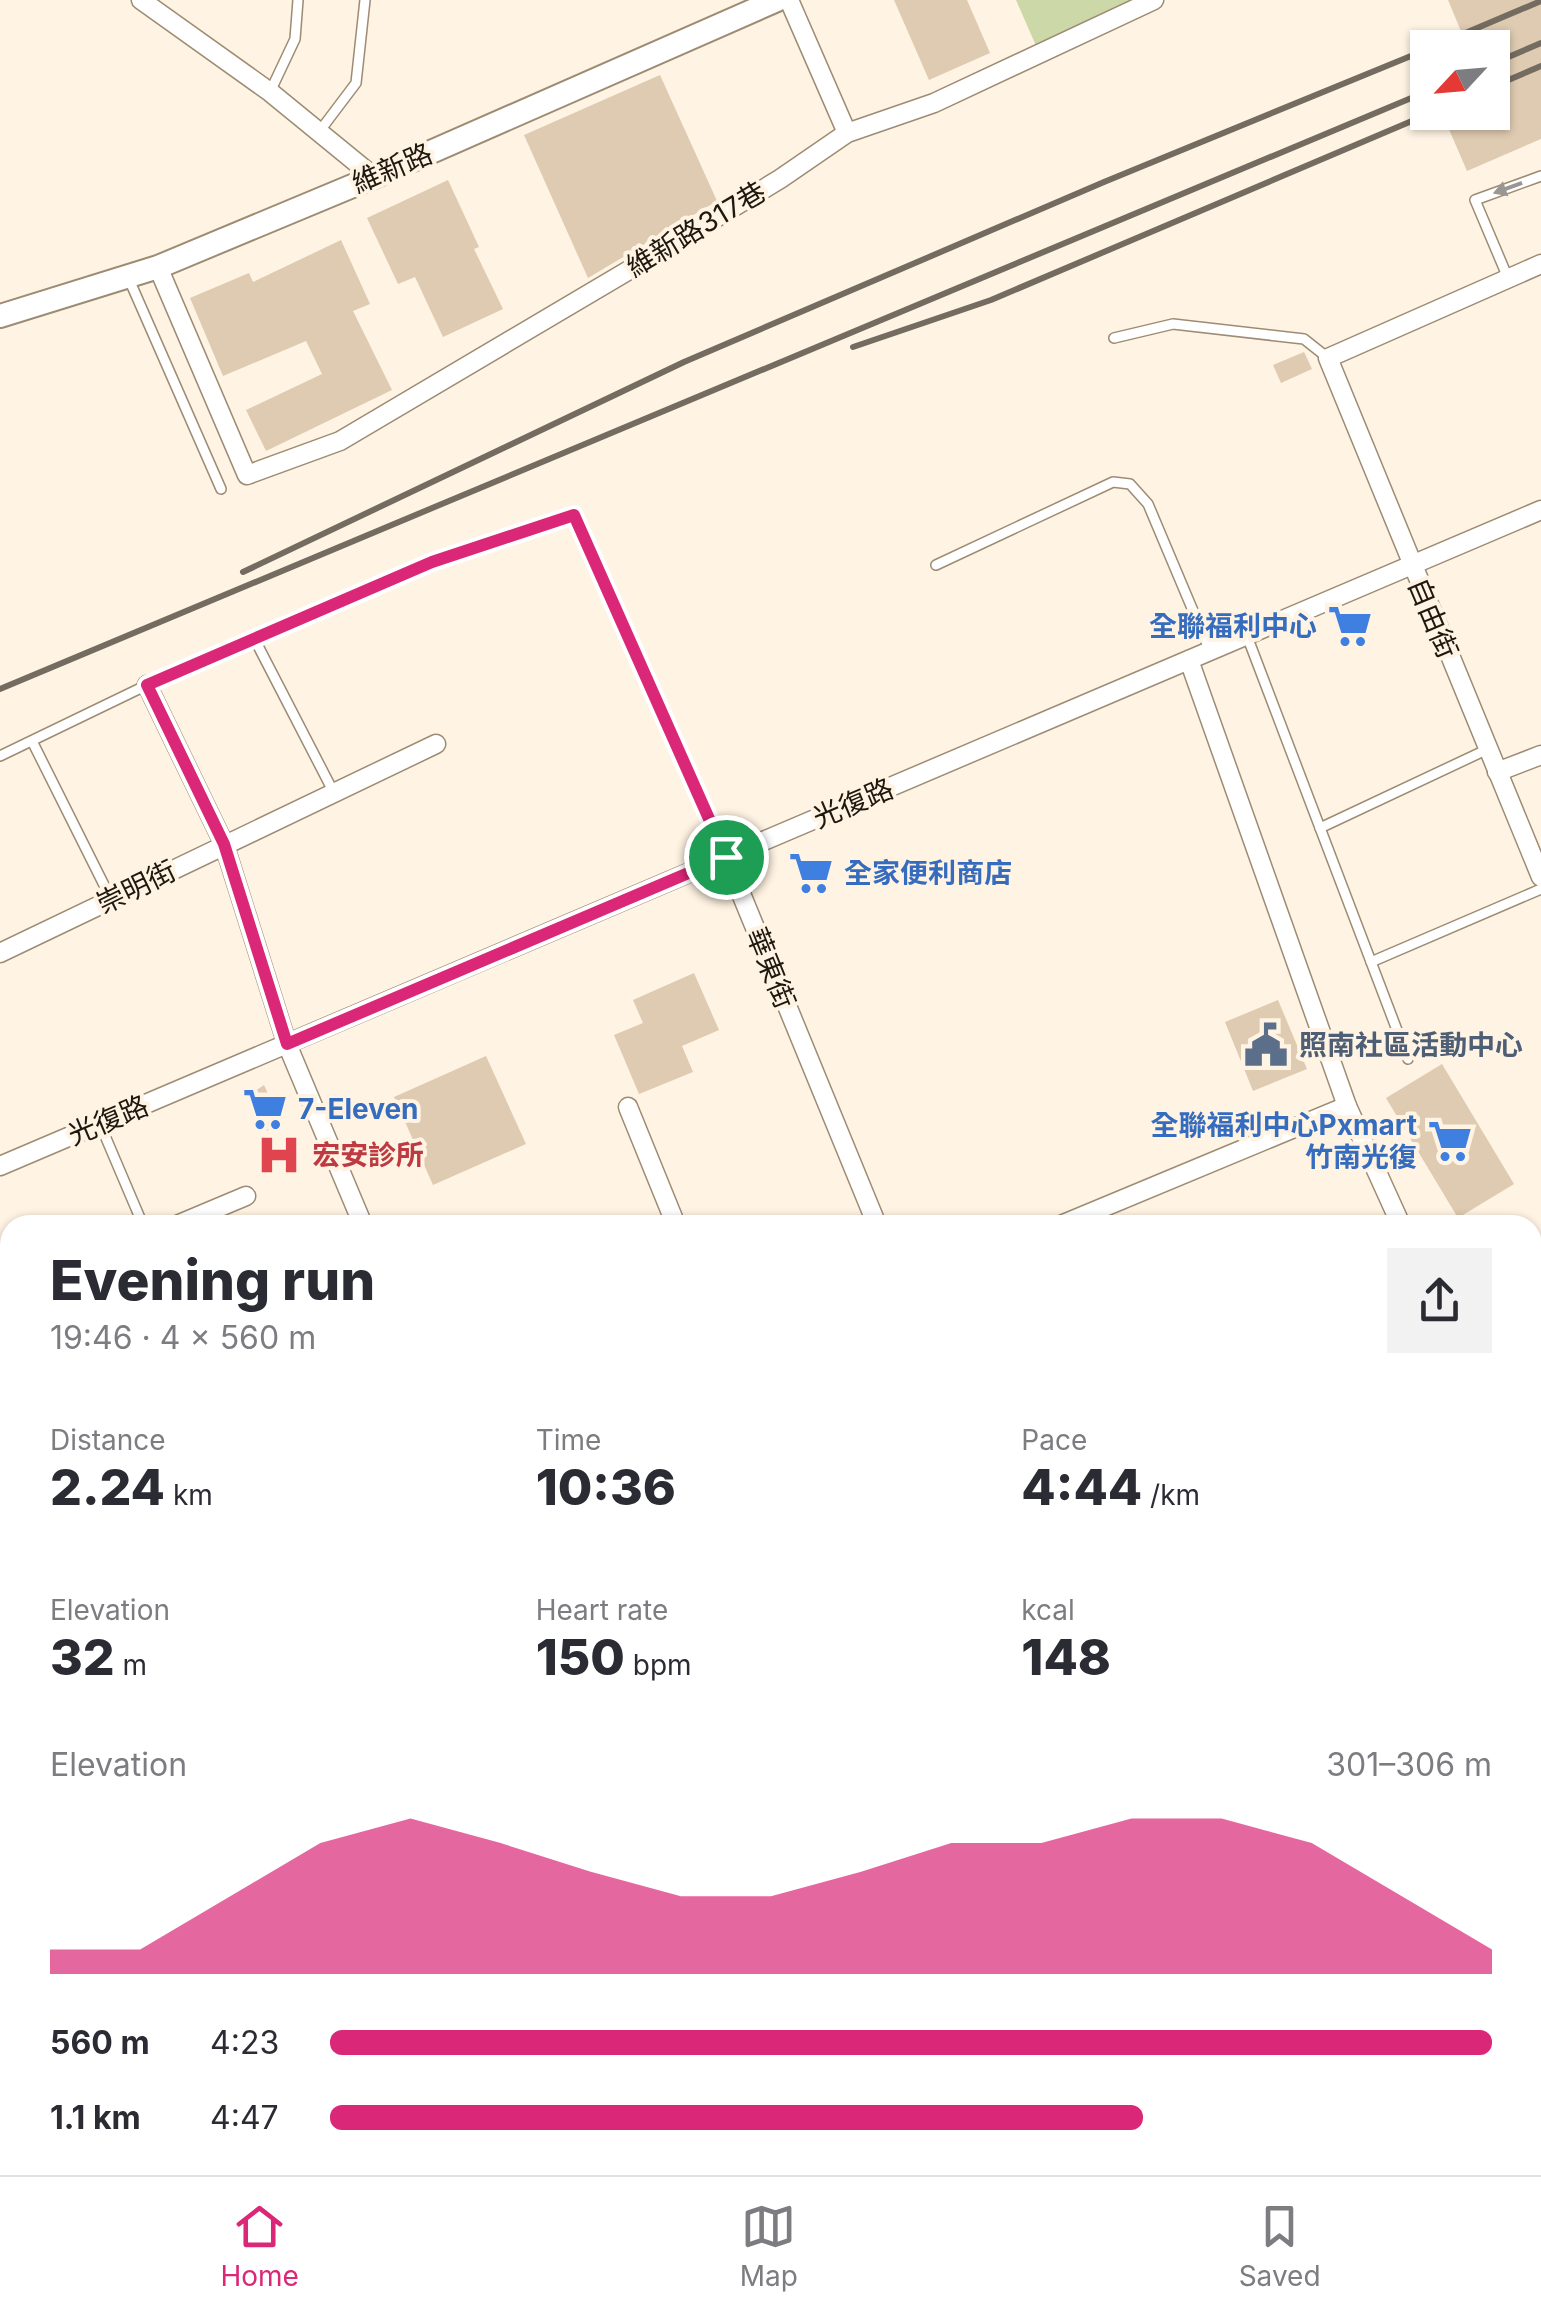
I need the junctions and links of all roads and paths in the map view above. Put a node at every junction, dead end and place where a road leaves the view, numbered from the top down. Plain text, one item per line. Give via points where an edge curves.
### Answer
1 (140, 0) edge
2 (298, 0) edge
3 (365, 0) edge
4 (777, 0) edge
5 (789, 0) edge
6 (1154, 0) edge
7 (270, 92) junction
8 (320, 132) junction
9 (847, 133) junction
10 (1541, 176) edge
11 (374, 177) junction
12 (1541, 264) edge
13 (158, 267) junction
14 (128, 277) junction
15 (1508, 278) junction
16 (0, 316) edge
17 (1114, 338) dead end
18 (1328, 358) junction
19 (221, 489) dead end
20 (1541, 510) edge
21 (1412, 565) junction
22 (936, 566) dead end
23 (1247, 635) junction
24 (255, 640) junction
25 (1210, 650) junction
26 (1188, 660) junction
27 (147, 685) junction
28 (32, 740) junction
29 (436, 744) dead end
30 (1488, 749) junction
31 (1541, 755) edge
32 (0, 756) edge
33 (1497, 772) junction
34 (333, 791) junction
35 (1320, 828) junction
36 (224, 844) junction
37 (726, 857) junction
38 (1541, 877) edge
39 (1541, 889) edge
40 (111, 899) junction
41 (0, 953) edge
42 (1370, 962) junction
43 (287, 1044) junction
44 (1408, 1058) dead end
45 (1347, 1106) junction
46 (628, 1107) dead end
47 (100, 1124) junction
48 (0, 1166) edge
49 (246, 1196) dead end
50 (139, 1215) edge
51 (201, 1215) edge
52 (359, 1215) edge
53 (672, 1215) edge
54 (873, 1215) edge
55 (1085, 1215) edge
56 (1396, 1215) edge

1 - 7 street
2 - 7 lane via 295,39
3 - 8 lane via 356,83
4 - 11 street, 維新路
5 - 9 street
6 - 9 street, 維新路317巷 via 934,103
7 - 8 street
8 - 11 street
9 - 13 street, 維新路317巷 via 641,264 340,441 247,475
10 -> 15 lane via 1475,200
11 - 13 street, 維新路
12 - 15 street
13 - 14 street, 維新路
14 - 16 street, 維新路
14 - 19 lane
15 - 18 street
17 - 18 lane via 1173,324 1304,339
18 - 21 street, 自由街
20 - 21 street, 光復路
21 - 23 street, 光復路
21 - 30 street, 自由街
22 - 25 lane via 1113,482 1130,484 1148,504
23 - 25 street, 光復路
23 - 35 lane
24 - 27 lane, 華東街
24 - 34 lane
24 - 37 lane, 華東街 via 432,562 574,515
25 - 26 street, 光復路
26 - 37 street, 光復路
26 - 45 street
27 - 28 lane, 華東街
27 - 36 street
28 - 32 lane, 華東街
28 - 40 lane
29 - 34 street, 崇明街
30 - 33 street, 自由街
30 - 35 lane
31 - 33 street
33 - 38 street, 自由街
34 - 36 street, 崇明街
35 - 42 lane
36 - 40 street, 崇明街
36 - 43 street
37 - 43 street, 光復路
37 - 54 street, 華東街
39 - 42 lane
40 - 41 street, 崇明街
42 - 44 lane
43 - 47 street, 光復路
43 - 52 street
45 - 55 street
45 - 56 street
46 - 53 street
47 - 48 street, 光復路
47 - 50 lane
49 - 51 street

